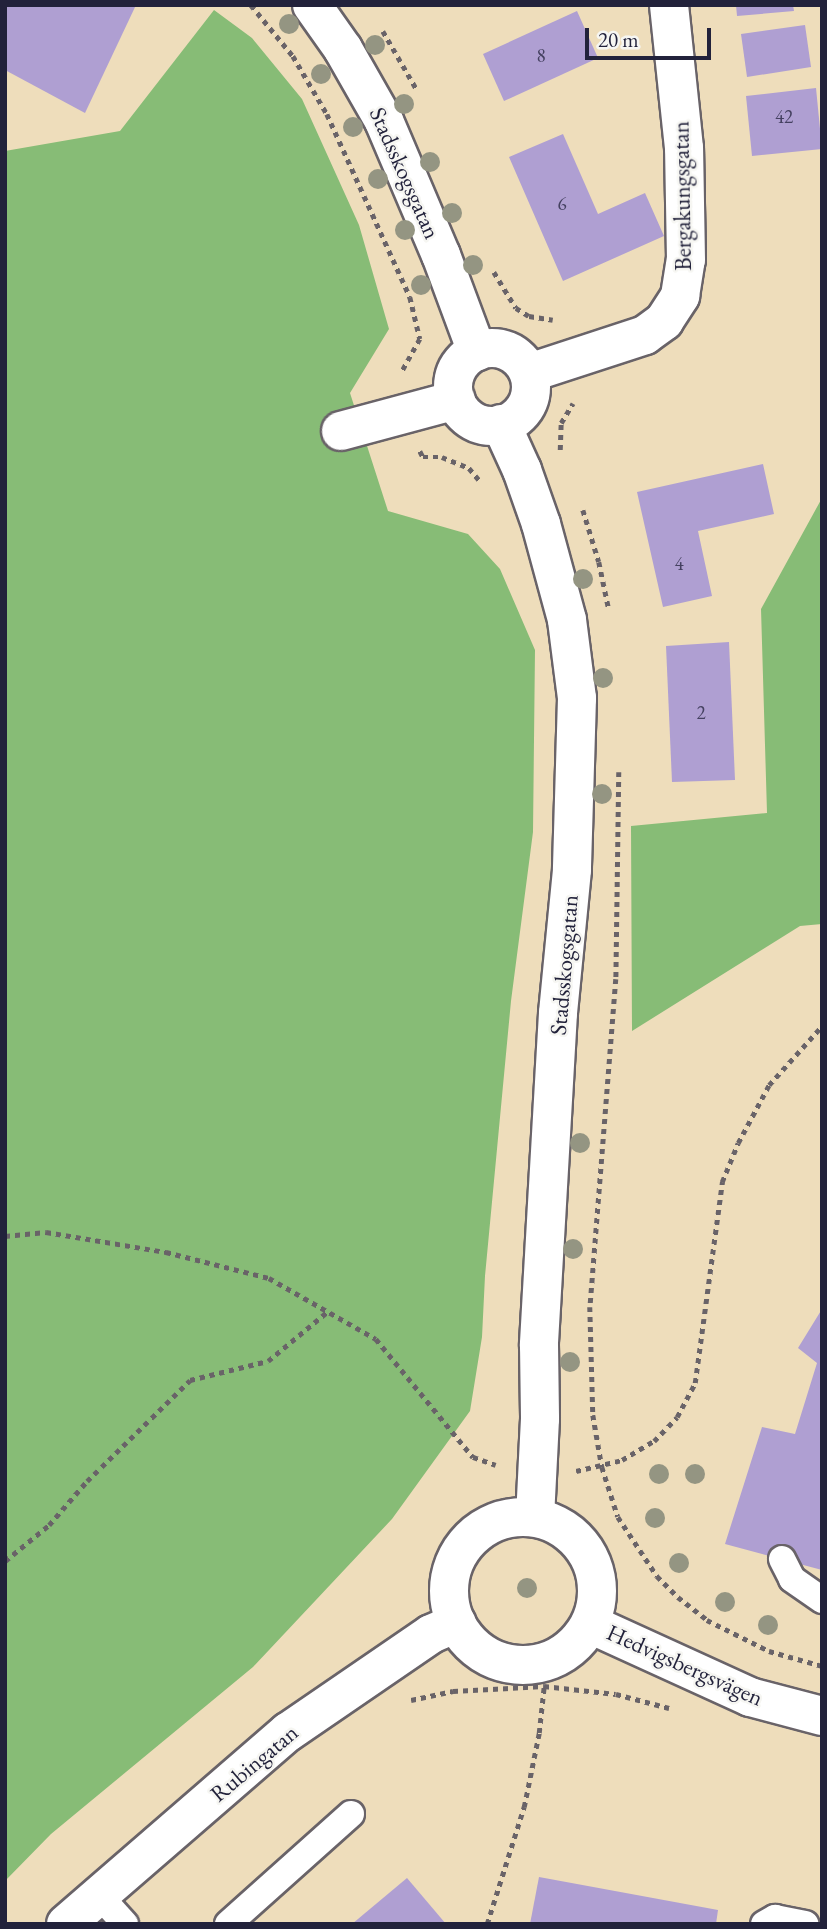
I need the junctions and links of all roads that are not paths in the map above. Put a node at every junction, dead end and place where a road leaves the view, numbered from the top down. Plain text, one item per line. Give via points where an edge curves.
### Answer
1 (312, 5) edge
2 (669, 5) edge
3 (477, 352) junction
4 (529, 373) junction
5 (456, 400) junction
6 (500, 424) junction
7 (341, 431) dead end
8 (535, 1517) junction
9 (782, 1559) dead end
10 (822, 1600) edge
11 (457, 1623) junction
12 (590, 1624) junction
13 (822, 1716) edge
14 (351, 1814) dead end
15 (99, 1895) junction
16 (66, 1924) edge
17 (125, 1924) edge
18 (228, 1924) edge
19 (764, 1924) edge
20 (805, 1924) edge

1 - 3 street, Stadsskogsgatan via 384,121
2 - 4 street, Bergakungsgatan via 684,148 686,260 680,296 664,321 645,335
3 - 4 street via 491,348 510,353
3 - 5 street via 465,359 457,372
4 - 6 street via 531,387 524,409
5 - 6 street via 473,421
5 - 7 street
6 - 8 street, Stadsskogsgatan via 541,524 567,620 576,698 572,870 558,1013
8 - 11 street via 499,1521 478,1533 461,1552 450,1587
8 - 12 street via 573,1536 589,1558 597,1584
9 - 10 lane via 792,1579
11 - 12 street via 472,1643 493,1658 530,1665 565,1652
11 - 15 street, Rubingatan via 431,1634 288,1732
12 - 13 street, Hedvigsbergsvägen via 750,1697
14 - 18 lane
15 - 16 street, Rubingatan
15 - 17 lane
19 - 20 lane via 775,1918

